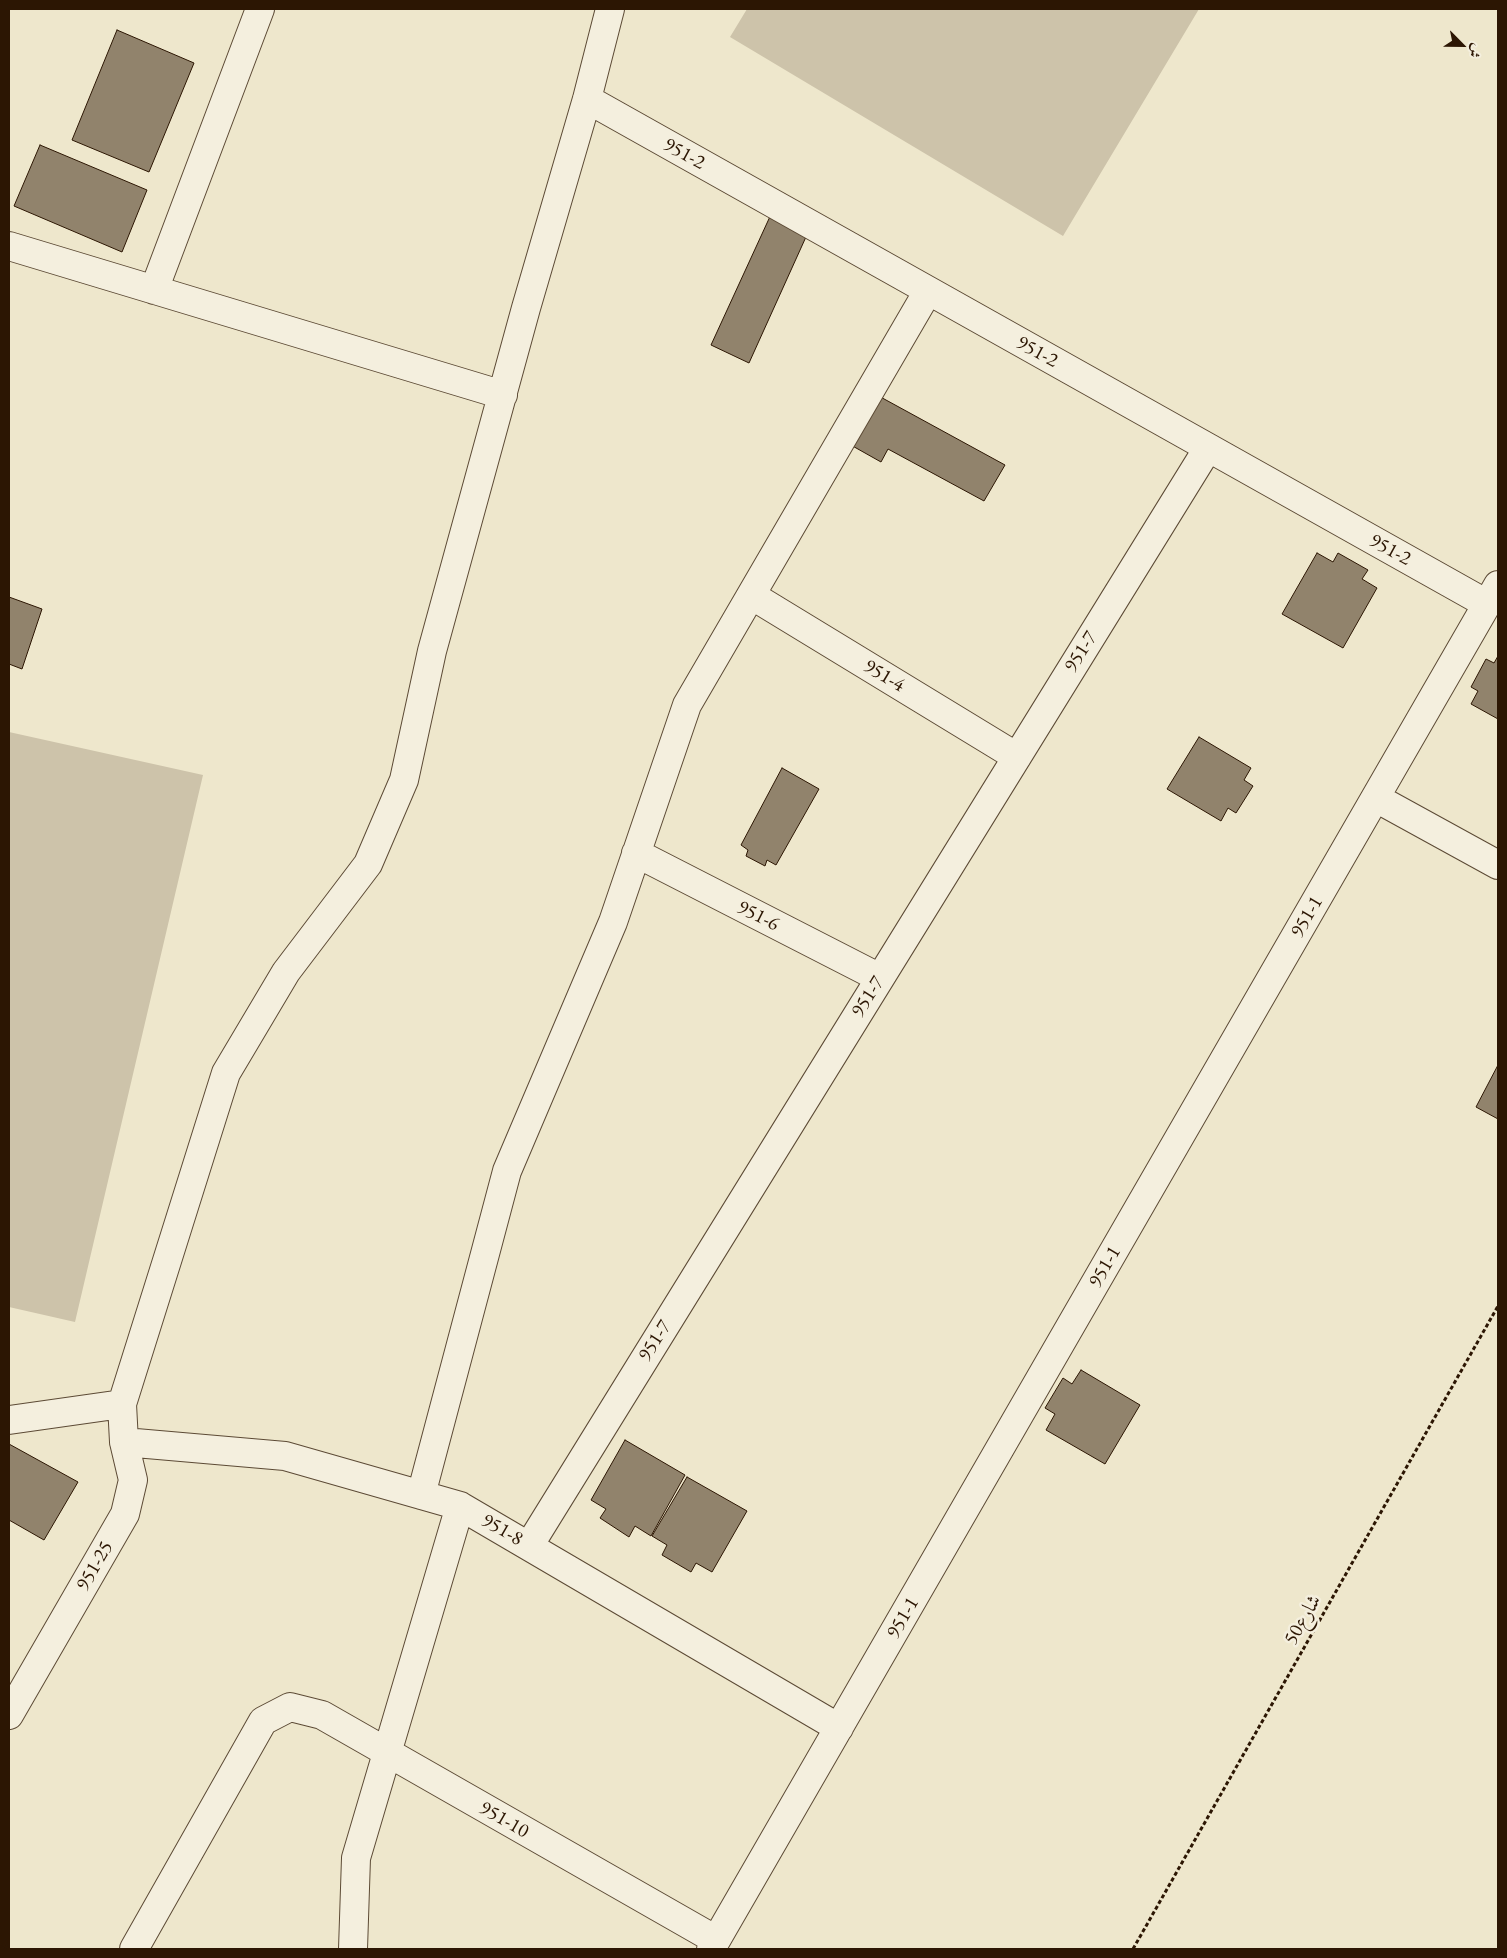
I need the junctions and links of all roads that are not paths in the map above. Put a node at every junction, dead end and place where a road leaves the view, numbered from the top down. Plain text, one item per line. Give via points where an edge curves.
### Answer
1 (260, 9) edge
2 (610, 9) edge
3 (586, 99) junction
4 (9, 246) edge
5 (154, 290) junction
6 (928, 291) junction
7 (503, 396) junction
8 (1208, 448) junction
9 (751, 595) junction
10 (1493, 595) edge
11 (1017, 756) junction
12 (1376, 798) junction
13 (636, 853) junction
14 (1498, 865) edge
15 (880, 978) junction
16 (122, 1404) junction
17 (9, 1420) edge
18 (124, 1442) junction
19 (421, 1495) junction
20 (460, 1506) junction
21 (529, 1546) junction
22 (9, 1715) edge
23 (839, 1728) junction
24 (387, 1754) junction
25 (714, 1945) edge
26 (134, 1949) edge
27 (353, 1949) edge

1 - 5 street
2 - 3 street
3 - 6 street, 951-2
3 - 7 street
4 - 5 street
5 - 7 street
6 - 8 street, 951-2
6 - 9 street
7 - 16 street via 432,651 404,780 368,864 286,972 226,1073
8 - 10 street, 951-2
8 - 11 street, 951-7
9 - 11 street, 951-4
9 - 13 street via 686,705
10 - 12 street, 951-1
11 - 15 street, 951-7
12 - 14 street
12 - 23 street, 951-1
13 - 15 street, 951-6
13 - 19 street via 613,922 507,1171
15 - 21 street, 951-7
16 - 17 street
16 - 18 street, 951-25
18 - 19 street, 951-8 via 285,1456
18 - 22 street, 951-25 via 133,1480 125,1514
19 - 20 street, 951-8
20 - 21 street, 951-8
20 - 24 street
21 - 23 street, 951-8
23 - 25 street, 951-1
24 - 25 street, 951-10
24 - 26 street, 951-10 via 322,1715 290,1708 263,1721
24 - 27 street via 356,1858

